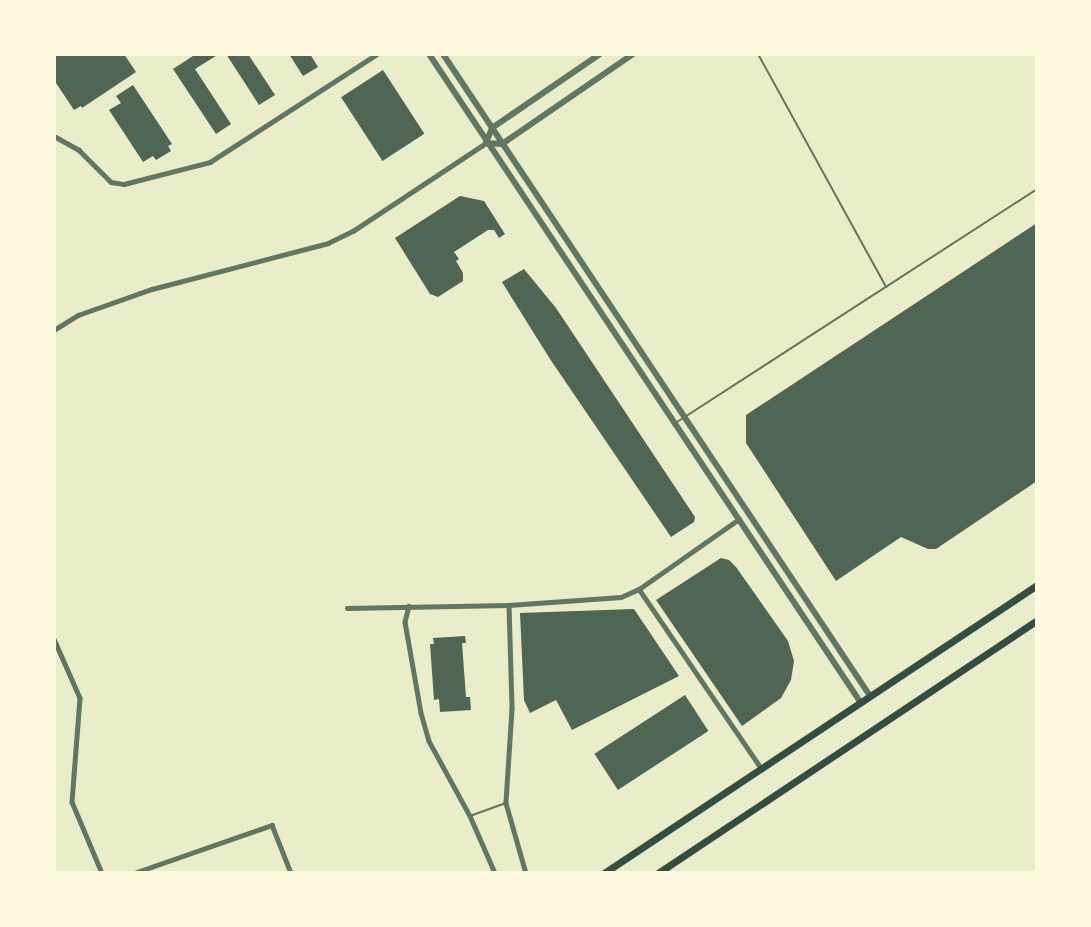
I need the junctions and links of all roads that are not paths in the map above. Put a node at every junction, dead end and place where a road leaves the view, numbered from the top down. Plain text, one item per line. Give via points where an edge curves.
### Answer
1 (377, 54) edge
2 (429, 54) edge
3 (443, 54) edge
4 (600, 54) edge
5 (633, 54) edge
6 (758, 54) edge
7 (492, 128) junction
8 (54, 136) edge
9 (486, 143) junction
10 (502, 144) junction
11 (1037, 189) edge
12 (886, 287) junction
13 (54, 330) edge
14 (684, 417) junction
15 (675, 424) junction
16 (739, 519) junction
17 (1037, 585) edge
18 (639, 589) junction
19 (509, 605) junction
20 (409, 606) junction
21 (347, 608) dead end
22 (1037, 620) edge
23 (54, 639) edge
24 (870, 696) junction
25 (861, 703) junction
26 (762, 769) junction
27 (506, 803) junction
28 (470, 816) junction
29 (102, 873) edge
30 (134, 873) edge
31 (291, 873) edge
32 (495, 873) edge
33 (526, 873) edge
34 (604, 873) edge
35 (658, 873) edge

1 - 8 street via 210,162 124,184 111,182 79,150
2 - 9 street
3 - 7 street
4 - 7 street
5 - 10 street
6 - 12 lane
7 - 9 street
7 - 10 street
9 - 10 street
9 - 13 street via 353,231 328,243 152,289 78,315
9 - 15 street
10 - 14 street
11 - 12 lane
12 - 14 lane
14 - 15 lane
14 - 24 street
15 - 16 street
16 - 18 street
16 - 25 street
17 - 24 main road
18 - 19 street via 621,597
18 - 26 street
19 - 20 street
19 - 27 street via 512,710
20 - 21 street
20 - 28 street via 405,622 426,732 439,764
22 - 35 main road
23 - 29 street via 80,698 72,802
24 - 25 main road
25 - 26 main road
26 - 34 main road
27 - 28 lane
27 - 33 street
28 - 32 street
30 - 31 street via 272,825

